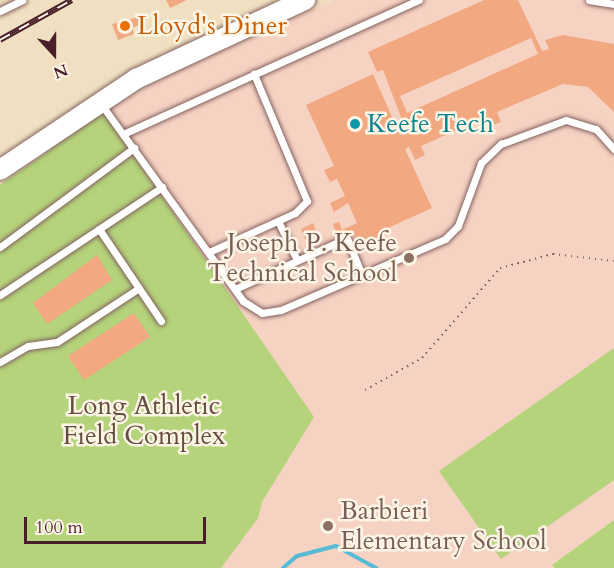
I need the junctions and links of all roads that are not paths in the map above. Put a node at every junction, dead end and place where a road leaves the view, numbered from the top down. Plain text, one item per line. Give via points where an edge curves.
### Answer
1 (23, 0) edge
2 (305, 0) edge
3 (418, 0) edge
4 (589, 0) edge
5 (614, 4) edge
6 (0, 10) edge
7 (254, 74) junction
8 (99, 101) junction
9 (123, 134) junction
10 (134, 148) junction
11 (614, 149) edge
12 (0, 170) edge
13 (162, 187) junction
14 (278, 221) junction
15 (99, 229) junction
16 (0, 247) edge
17 (209, 252) junction
18 (297, 260) junction
19 (362, 275) junction
20 (139, 288) junction
21 (235, 289) junction
22 (0, 295) edge
23 (161, 321) dead end
24 (0, 362) edge

1 - 6 lane
2 - 8 street via 165,64
3 - 7 lane
4 - 5 lane
7 - 9 lane
7 - 14 lane via 307,195 300,210
8 - 9 lane
8 - 12 street
9 - 10 lane
10 - 13 lane
10 - 16 lane
11 - 19 lane via 596,129 566,120 501,144 481,163 452,232
13 - 15 lane
13 - 17 lane
14 - 17 lane
14 - 18 lane
15 - 20 lane
15 - 22 lane
17 - 21 lane
18 - 19 lane via 347,238
18 - 21 lane
19 - 21 lane via 270,313 249,306
20 - 23 lane
20 - 24 lane via 57,342 21,349

